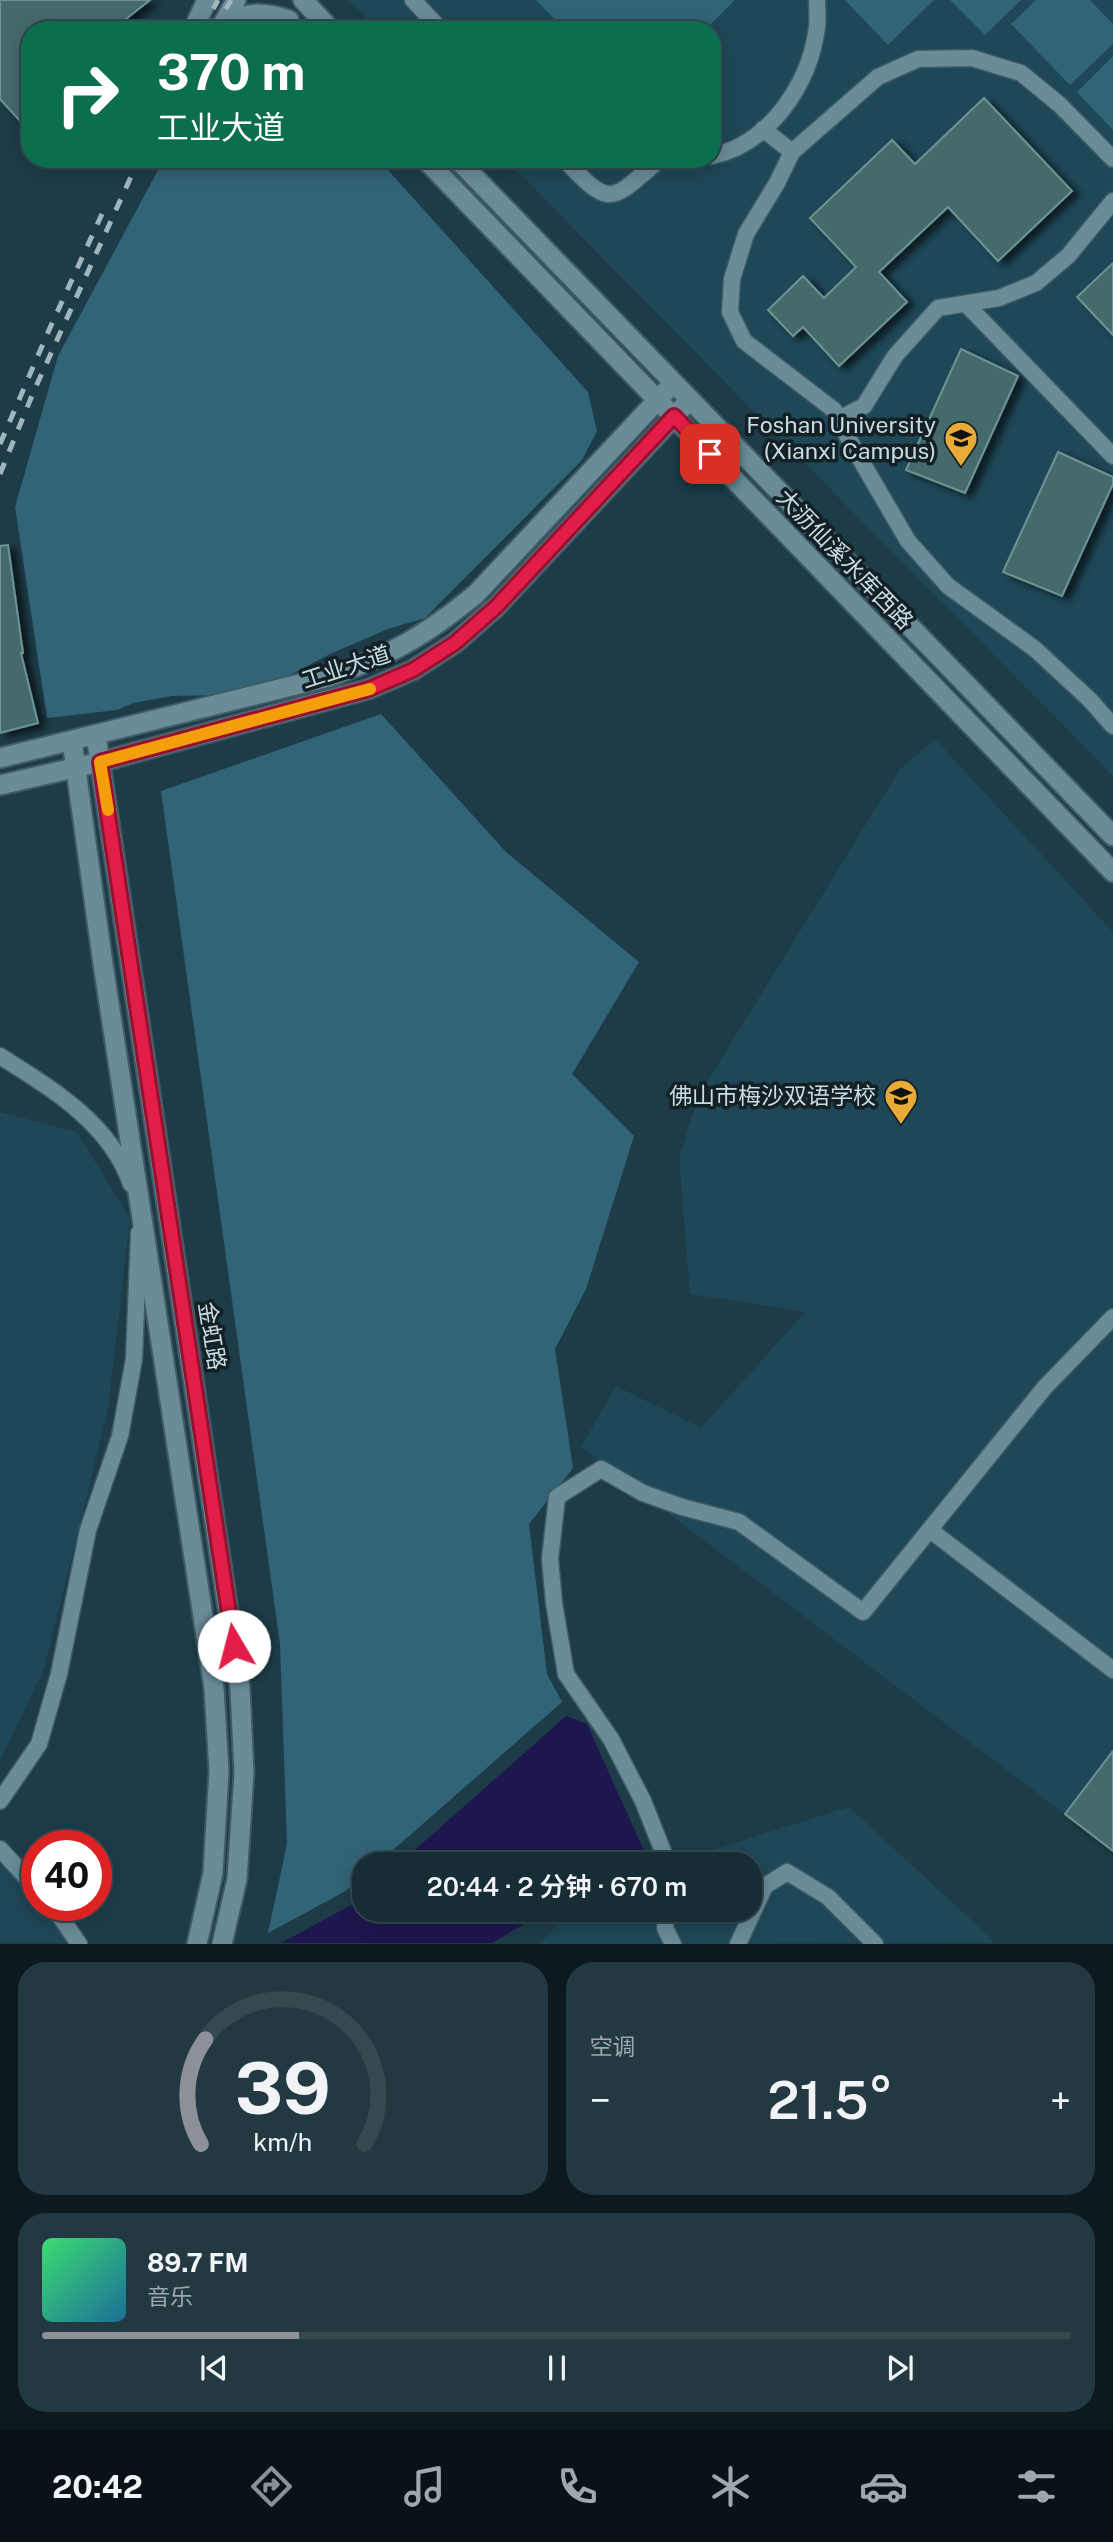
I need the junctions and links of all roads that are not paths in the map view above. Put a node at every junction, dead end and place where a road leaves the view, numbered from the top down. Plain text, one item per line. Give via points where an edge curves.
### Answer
1 (207, 0) edge
2 (236, 0) edge
3 (270, 0) edge
4 (303, 0) edge
5 (413, 0) edge
6 (817, 0) edge
7 (197, 21) edge
8 (223, 21) edge
9 (232, 21) edge
10 (285, 21) edge
11 (290, 21) edge
12 (323, 21) edge
13 (433, 21) edge
14 (763, 129) junction
15 (721, 152) edge
16 (792, 152) junction
17 (1113, 159) edge
18 (434, 168) edge
19 (466, 168) edge
20 (572, 168) edge
21 (650, 168) edge
22 (1113, 201) edge
23 (966, 304) junction
24 (674, 383) junction
25 (690, 399) junction
26 (658, 400) junction
27 (674, 416) junction
28 (839, 419) junction
29 (1113, 456) edge
30 (1113, 726) edge
31 (96, 736) junction
32 (72, 741) junction
33 (0, 758) edge
34 (100, 762) junction
35 (76, 767) junction
36 (0, 785) edge
37 (1113, 836) edge
38 (1113, 872) edge
39 (0, 1056) edge
40 (1113, 1317) edge
41 (930, 1530) junction
42 (1113, 1670) edge
43 (0, 1801) edge
44 (0, 1849) edge
45 (663, 1852) edge
46 (21, 1872) edge
47 (65, 1921) edge
48 (665, 1922) edge
49 (79, 1944) edge
50 (197, 1944) edge
51 (222, 1944) edge
52 (673, 1944) edge
53 (738, 1944) edge
54 (875, 1944) edge

1 - 7 street
2 - 8 street
3 - 11 street
4 - 12 street
5 - 13 street
6 - 14 street via 811,58 792,97
9 - 10 street via 265,12
14 - 15 street
14 - 16 street
16 - 17 street via 878,78 918,59 972,58 1021,73
16 - 28 street via 746,234 732,279 730,312 744,341 834,410
18 - 26 street, 大沥仙溪水库西路
19 - 24 street
20 - 21 street via 591,188 605,194 622,192
22 - 23 street via 1068,256 1036,283 999,298
23 - 28 street via 939,308 895,356 864,406
23 - 29 street
24 - 25 street
24 - 26 street, 工业大道
25 - 27 street, 工业大道
25 - 37 street
26 - 27 street, 大沥仙溪水库西路
26 - 31 street, 工业大道 via 476,594 411,642 328,677
27 - 34 street, 工业大道 via 496,607 455,643 413,670 369,689
27 - 38 street, 大沥仙溪水库西路
28 - 30 street via 908,541 948,586 1035,649
31 - 32 street, 工业大道
31 - 34 street, 金虹路
32 - 33 street, 工业大道
32 - 35 street
34 - 35 street, 工业大道
34 - 51 street, 金虹路 via 240,1689 244,1773 237,1879
35 - 36 street, 工业大道
35 - 50 street via 214,1688 219,1771 214,1873
39 - 43 street via 65,1097 110,1143 125,1166 140,1209 134,1359 120,1436 88,1530 59,1674 39,1744
40 - 41 street via 1045,1387
41 - 42 street
41 - 45 street via 863,1612 739,1522 643,1493 601,1469 557,1497 550,1559 566,1674 611,1739
44 - 46 street
47 - 49 street
48 - 52 street
53 - 54 street via 765,1886 786,1872 828,1897

